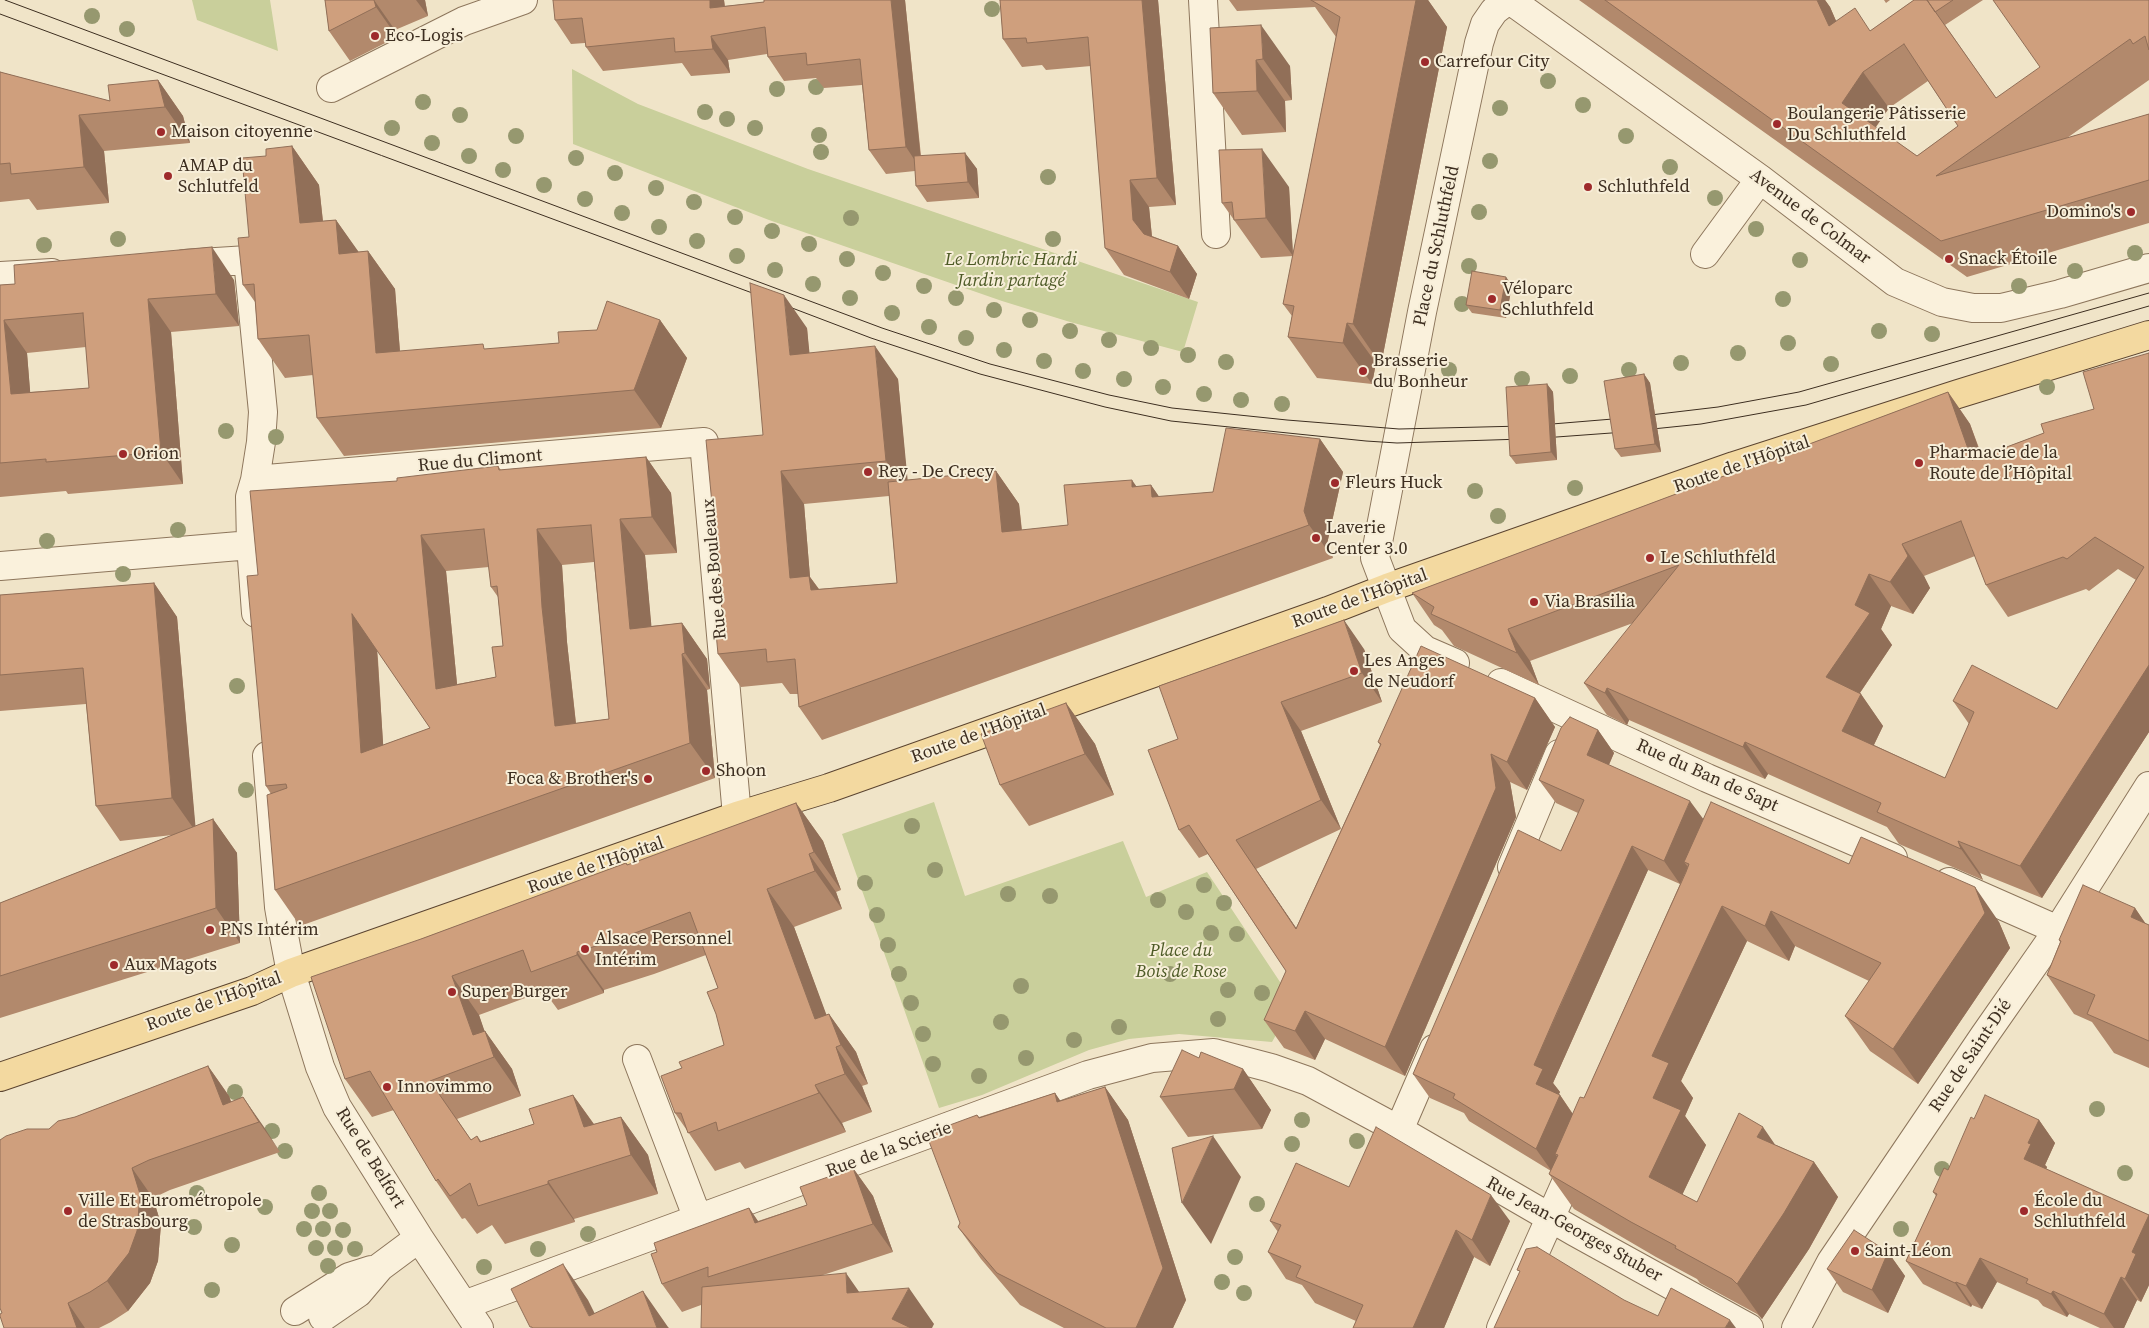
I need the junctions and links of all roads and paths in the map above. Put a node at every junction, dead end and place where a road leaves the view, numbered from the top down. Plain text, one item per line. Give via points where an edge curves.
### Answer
1 (523, 0) edge
2 (1203, 0) edge
3 (1509, 0) edge
4 (491, 5) edge
5 (331, 88) dead end
6 (1760, 178) junction
7 (1216, 234) dead end
8 (1705, 254) dead end
9 (158, 266) edge
10 (2149, 268) edge
11 (79, 271) edge
12 (0, 276) edge
13 (2149, 335) edge
14 (704, 442) joint
15 (255, 480) junction
16 (251, 545) junction
17 (0, 566) edge
18 (1387, 588) junction
19 (258, 642) edge
20 (1576, 716) junction
21 (265, 730) edge
22 (2149, 786) edge
23 (1739, 790) junction
24 (737, 816) junction
25 (1727, 816) edge
26 (1501, 891) edge
27 (2058, 930) junction
28 (291, 973) junction
29 (1442, 1029) edge
30 (637, 1059) dead end
31 (0, 1077) edge
32 (1399, 1130) junction
33 (1585, 1140) edge
34 (1551, 1218) junction
35 (698, 1219) junction
36 (419, 1238) junction
37 (380, 1267) junction
38 (464, 1305) junction
39 (295, 1312) dead end
40 (323, 1317) dead end
41 (479, 1328) edge
42 (1501, 1328) edge
43 (1749, 1328) edge
44 (1796, 1328) edge

1 - 4 street
2 - 7 street
3 - 6 street, Avenue de Colmar
3 - 18 street, Place du Schluthfeld via 1494,11 1485,24 1479,43 1422,312 1375,558
4 - 5 street
6 - 8 street
6 - 10 street, Avenue de Colmar via 1895,282 1942,302 1973,308 2001,308
9 - 15 street via 248,260 263,412
11 - 12 street
13 - 18 main road, Route de l'Hôpital via 1734,466
14 - 15 street, Rue du Climont
14 - 24 street, Rue des Bouleaux
15 - 16 street via 250,497
16 - 17 street
16 - 19 street
18 - 20 street, Rue du Ban de Sapt via 1402,629 1425,650
18 - 24 main road, Route de l'Hôpital via 829,788
20 - 23 street, Rue du Ban de Sapt
20 - 26 street
21 - 28 street, Rue de Belfort via 279,907
22 - 27 street, Rue de Saint-Dié
23 - 25 street
23 - 27 street, Rue du Ban de Sapt
24 - 28 main road, Route de l'Hôpital
27 - 44 street, Rue de Saint-Dié via 1832,1262
28 - 31 main road, Route de l'Hôpital via 252,990
28 - 36 street, Rue de Belfort via 320,1068 337,1107
29 - 32 street
30 - 35 street
32 - 34 street, Rue Jean-Georges Stuber
32 - 35 street, Rue de la Scierie via 1308,1081 1271,1068 1214,1054 1152,1058 1088,1075
33 - 34 street
34 - 42 street
34 - 43 street, Rue Jean-Georges Stuber
35 - 38 street, Rue de la Scierie
36 - 37 street
36 - 38 street, Rue de Belfort
37 - 39 street via 348,1277
37 - 40 street via 358,1293
38 - 41 street, Rue de Belfort

